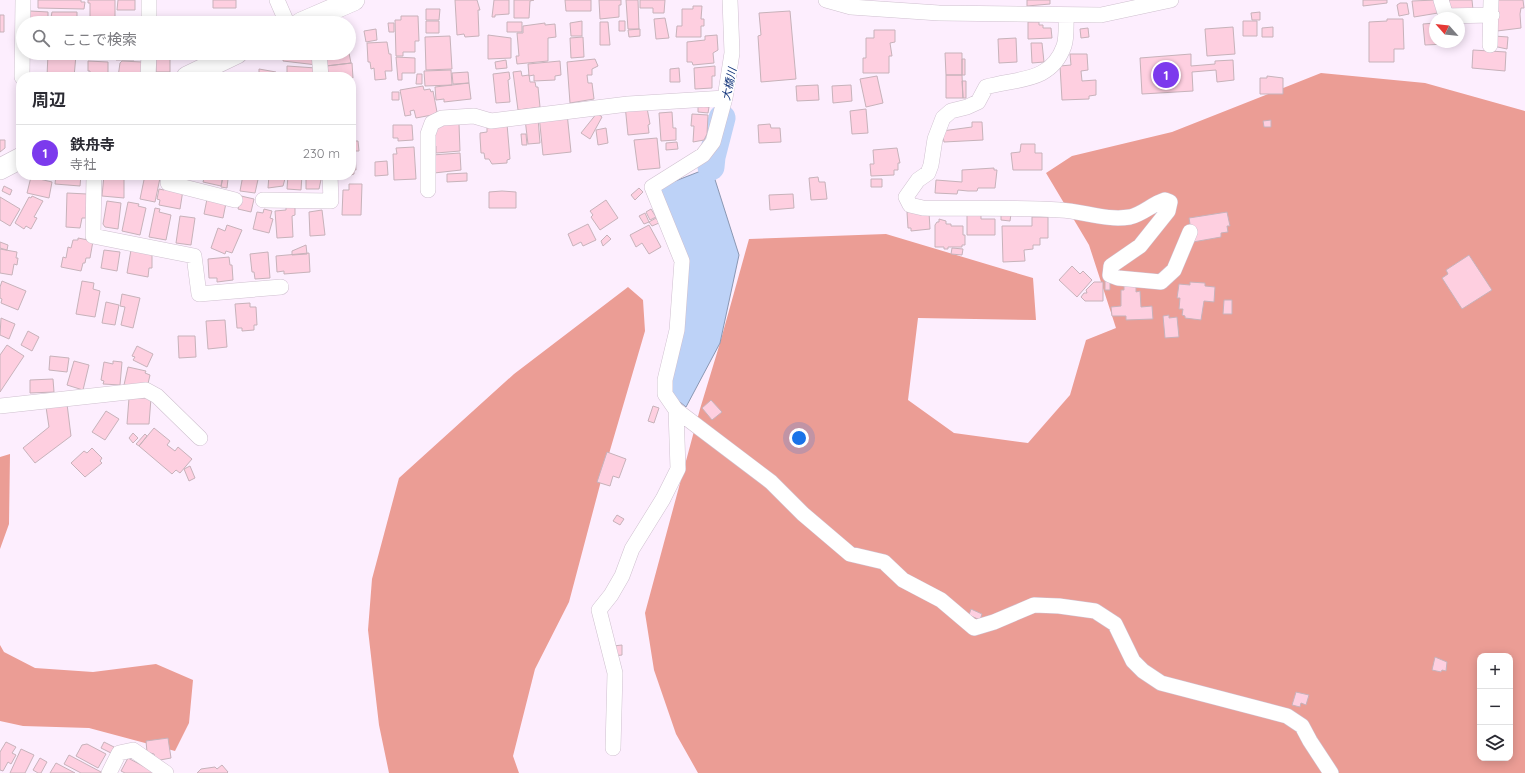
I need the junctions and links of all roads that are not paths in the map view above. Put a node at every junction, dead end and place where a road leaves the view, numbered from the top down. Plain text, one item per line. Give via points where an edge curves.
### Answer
1 (23, 0) edge
2 (149, 0) edge
3 (277, 0) edge
4 (354, 0) edge
5 (730, 0) edge
6 (826, 0) edge
7 (1171, 0) edge
8 (1441, 0) edge
9 (1491, 0) edge
10 (939, 7) edge
11 (1066, 15) junction
12 (1492, 15) junction
13 (23, 16) edge
14 (149, 16) edge
15 (284, 16) edge
16 (320, 16) edge
17 (1490, 45) dead end
18 (22, 60) edge
19 (149, 60) edge
20 (222, 60) edge
21 (320, 60) edge
22 (22, 72) edge
23 (148, 72) edge
24 (197, 72) edge
25 (321, 72) edge
26 (725, 98) junction
27 (16, 161) edge
28 (0, 169) edge
29 (94, 180) edge
30 (168, 180) edge
31 (330, 180) edge
32 (428, 190) dead end
33 (235, 200) dead end
34 (263, 200) dead end
35 (1190, 232) dead end
36 (281, 287) dead end
37 (0, 406) edge
38 (676, 410) junction
39 (200, 438) dead end
40 (613, 748) dead end
41 (109, 773) edge
42 (166, 773) edge
43 (1332, 773) edge

1 - 13 street
2 - 14 street
3 - 15 street
4 - 16 street
5 - 26 street via 732,53
6 - 10 street via 851,7
7 - 11 street via 1101,15
8 - 12 street via 1446,16
9 - 12 street
10 - 11 street
11 - 35 street via 1064,44 1058,58 1044,73 1028,79 986,87 978,102 950,111 943,118 935,139 928,172 918,180 906,197 910,205 923,208 1062,210 1110,218 1130,216 1155,203 1165,200 1170,202 1168,211 1140,246 1111,266 1110,275 1118,278 1161,282 1174,270
12 - 17 street
18 - 22 street
19 - 23 street
20 - 24 street
21 - 25 street
26 - 32 street via 628,104 490,121 474,116 442,118 432,123 428,134
26 - 38 street via 714,142 703,156 652,187 682,261 677,330 665,380 665,394
27 - 28 street
29 - 36 street via 93,236 194,256 199,294
30 - 33 street via 168,183
31 - 34 street via 331,201
37 - 39 street via 146,390 157,396
38 - 40 street via 678,469 632,549 622,576 599,610 615,673
38 - 43 street via 771,482 850,554 884,562 904,580 941,600 974,628 1034,605 1095,611 1115,624 1133,661 1143,671 1161,683 1287,716 1302,726
41 - 42 street via 119,753 133,750

